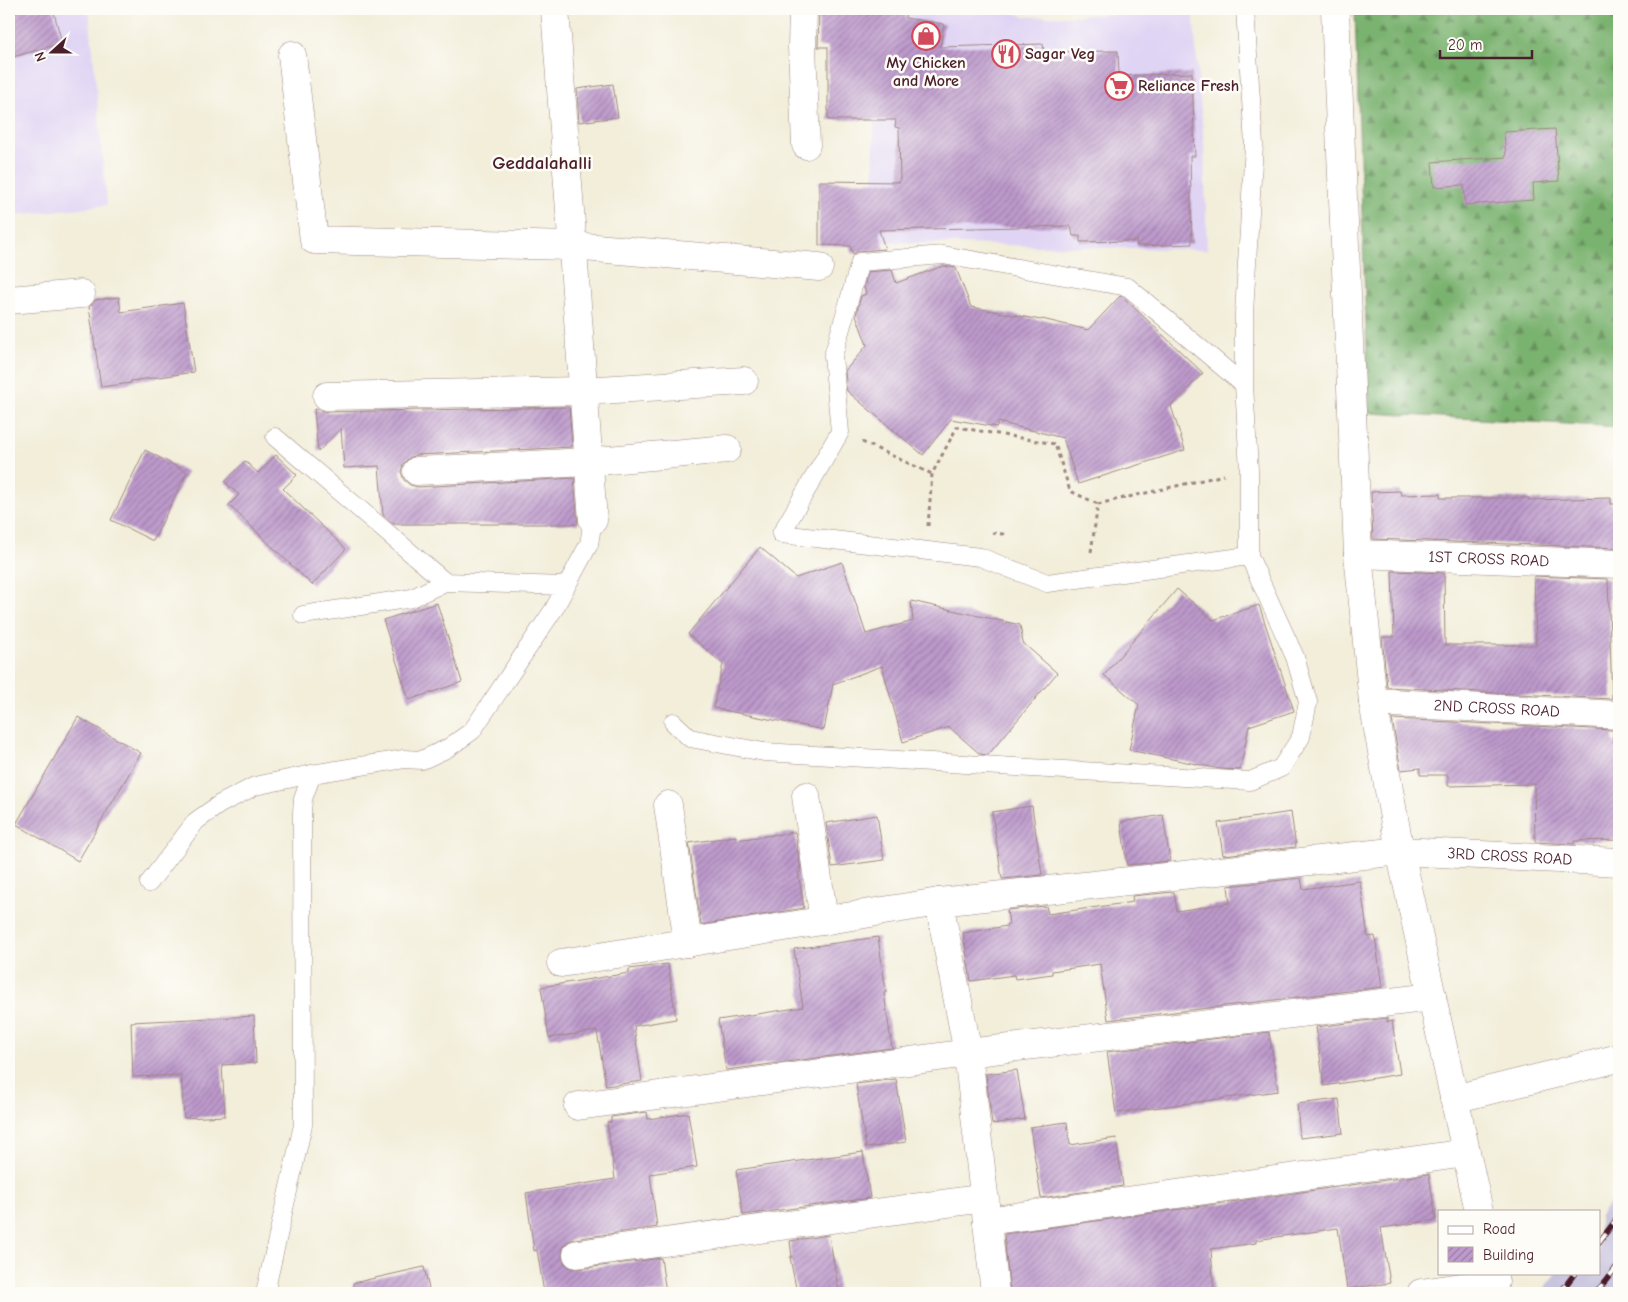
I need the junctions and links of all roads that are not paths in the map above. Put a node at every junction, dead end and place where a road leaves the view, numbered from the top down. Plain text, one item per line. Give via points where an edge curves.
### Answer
1 (555, 9) edge
2 (803, 9) edge
3 (1245, 9) edge
4 (1335, 9) edge
5 (292, 55) dead end
6 (806, 145) dead end
7 (572, 246) junction
8 (819, 267) dead end
9 (81, 294) dead end
10 (9, 300) edge
11 (744, 381) dead end
12 (1244, 384) junction
13 (583, 392) junction
14 (327, 396) dead end
15 (275, 438) dead end
16 (727, 449) dead end
17 (587, 462) junction
18 (417, 471) dead end
19 (592, 520) joint
20 (1358, 554) junction
21 (1249, 556) junction
22 (1619, 564) edge
23 (445, 582) junction
24 (565, 586) junction
25 (303, 615) dead end
26 (1374, 702) junction
27 (1619, 715) edge
28 (673, 722) dead end
29 (312, 774) junction
30 (806, 796) dead end
31 (668, 805) dead end
32 (1400, 851) junction
33 (1619, 862) edge
34 (149, 883) dead end
35 (938, 902) junction
36 (824, 921) junction
37 (688, 943) junction
38 (561, 963) dead end
39 (1432, 997) junction
40 (968, 1053) junction
41 (1619, 1058) edge
42 (1454, 1099) junction
43 (578, 1106) dead end
44 (1466, 1152) junction
45 (986, 1209) junction
46 (1479, 1210) edge
47 (577, 1254) dead end
48 (1493, 1274) edge
49 (265, 1293) edge
50 (995, 1293) edge
51 (1421, 1293) edge

1 - 7 street
2 - 6 street
3 - 12 lane via 1254,145 1244,313
4 - 20 street
5 - 7 street via 314,240
7 - 8 street
7 - 13 street
9 - 10 street
11 - 13 street
12 - 21 lane via 1250,470
12 - 21 lane via 1128,286 943,255 860,262 833,356 840,432 781,534 980,557 1047,583
13 - 14 street
13 - 17 street
15 - 23 lane
16 - 17 street
17 - 18 street
17 - 19 street
19 - 24 lane via 589,544
20 - 22 street, 1ST CROSS ROAD
20 - 26 street
21 - 28 lane via 1295,656 1308,702 1301,737 1281,768 1250,781 764,752 690,738
23 - 24 lane
23 - 25 lane via 412,598
24 - 29 lane via 554,608 472,731 448,748 422,760 404,759
26 - 27 street, 2ND CROSS ROAD
26 - 32 street
29 - 34 lane via 255,786 220,804 196,821
29 - 49 lane via 302,813 303,1125
30 - 36 street
31 - 37 street
32 - 33 street, 3RD CROSS ROAD
32 - 35 street, 3RD CROSS ROAD
32 - 39 street
35 - 36 street, 3RD CROSS ROAD
35 - 40 street
36 - 37 street, 3RD CROSS ROAD
37 - 38 street, 3RD CROSS ROAD
39 - 40 street
39 - 42 street
40 - 43 street
40 - 45 street
41 - 42 street
42 - 44 street
44 - 45 street
44 - 46 street
45 - 47 street
45 - 50 street
48 - 51 street via 1494,1282

